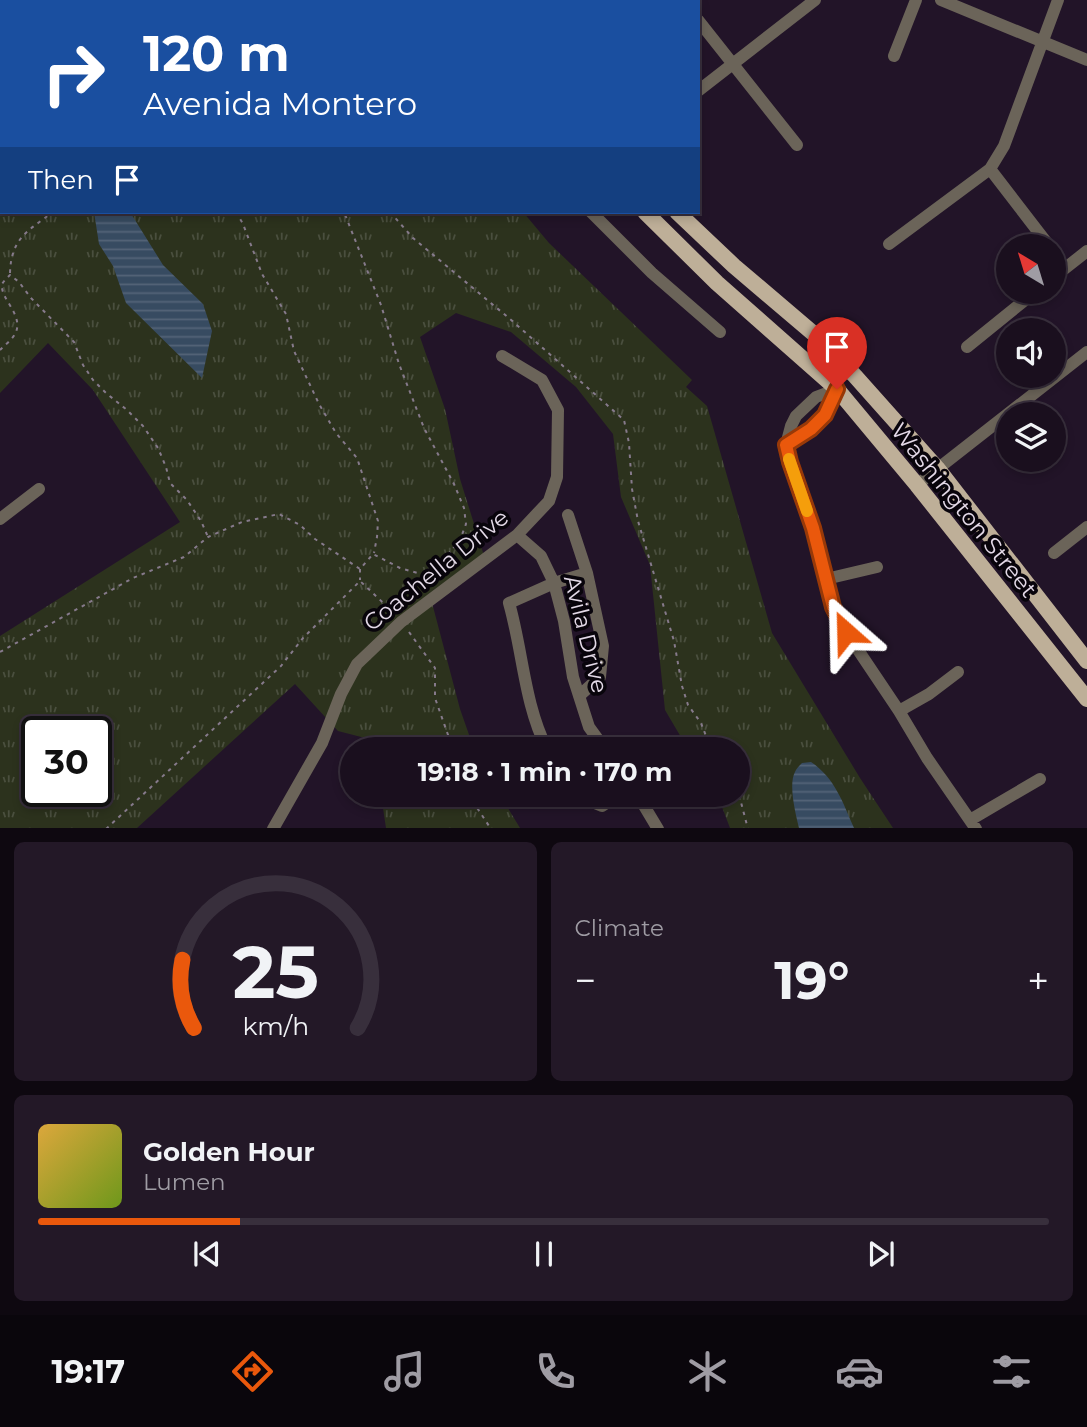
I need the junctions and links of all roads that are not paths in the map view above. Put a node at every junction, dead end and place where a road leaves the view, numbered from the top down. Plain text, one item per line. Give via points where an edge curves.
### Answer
1 (815, 0) edge
2 (916, 0) edge
3 (941, 0) edge
4 (1058, 0) edge
5 (700, 23) edge
6 (1042, 42) junction
7 (894, 56) dead end
8 (1087, 60) edge
9 (733, 64) junction
10 (700, 89) edge
11 (797, 145) dead end
12 (990, 169) junction
13 (593, 214) edge
14 (647, 214) edge
15 (679, 214) edge
16 (1040, 234) edge
17 (889, 244) dead end
18 (1087, 251) edge
19 (1066, 267) edge
20 (1020, 304) edge
21 (720, 332) dead end
22 (967, 347) dead end
23 (1087, 352) edge
24 (502, 356) dead end
25 (837, 389) junction
26 (803, 408) junction
27 (818, 422) junction
28 (786, 445) junction
29 (937, 468) junction
30 (916, 485) junction
31 (39, 489) dead end
32 (568, 515) dead end
33 (0, 519) edge
34 (1087, 527) edge
35 (517, 535) junction
36 (1054, 553) dead end
37 (877, 567) dead end
38 (587, 573) junction
39 (826, 579) junction
40 (554, 583) junction
41 (1087, 661) edge
42 (958, 672) dead end
43 (579, 696) junction
44 (1087, 699) edge
45 (899, 711) junction
46 (541, 737) edge
47 (596, 737) edge
48 (1040, 779) dead end
49 (645, 807) edge
50 (973, 824) edge
51 (273, 828) edge
52 (657, 828) edge

1 - 9 street
2 - 7 street
3 - 6 street
4 - 6 street
5 - 9 street
6 - 8 street
6 - 12 street via 1004,146
9 - 10 street
9 - 11 street
12 - 16 street
12 - 17 street
13 - 21 street
14 - 25 main road, Washington Street
15 - 29 main road, Washington Street via 814,334
18 - 19 street
20 - 22 street
23 - 29 street
24 - 35 street, Coachella Drive via 542,380 558,410 557,477 549,501
25 - 26 street
25 - 27 street
25 - 30 main road, Washington Street
26 - 27 street
26 - 28 street
27 - 28 street
28 - 39 street
29 - 30 street
29 - 41 main road, Washington Street
30 - 44 main road, Washington Street
31 - 33 street
32 - 38 street
34 - 36 street
35 - 40 street, Avila Drive via 541,556
35 - 51 street, Coachella Drive via 401,622 357,664 321,743
37 - 39 street
38 - 40 street
38 - 43 street via 603,646 600,677
39 - 45 street via 846,632
40 - 43 street, Avila Drive
40 - 46 street via 509,603 527,695
42 - 45 street
43 - 47 street, Avila Drive
45 - 50 street
48 - 50 street
49 - 52 street

